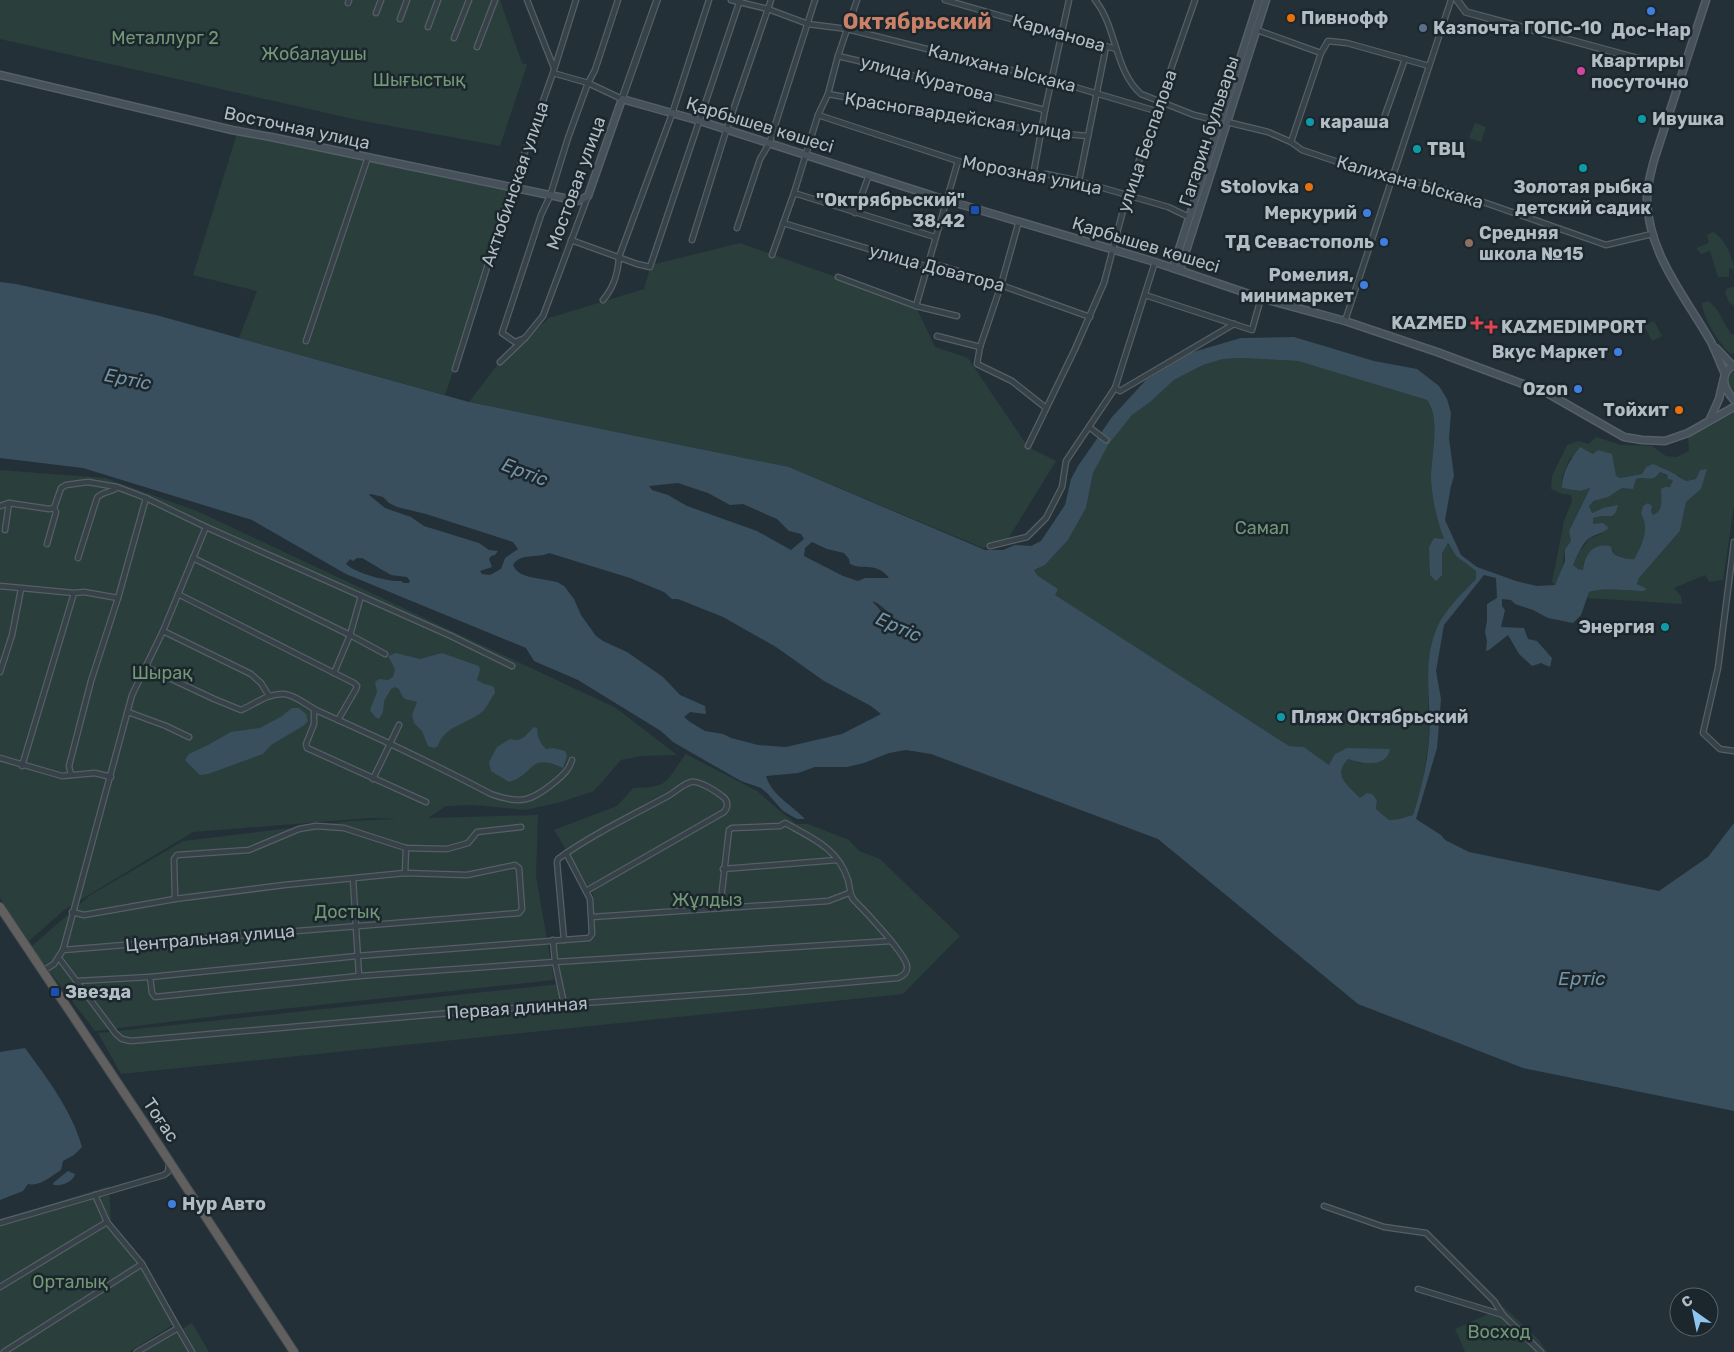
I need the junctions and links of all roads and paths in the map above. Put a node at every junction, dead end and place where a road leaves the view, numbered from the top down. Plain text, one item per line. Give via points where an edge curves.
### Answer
1 (381, 0) edge
2 (407, 0) edge
3 (438, 0) edge
4 (469, 0) edge
5 (495, 0) edge
6 (527, 0) edge
7 (576, 0) edge
8 (618, 0) edge
9 (657, 0) edge
10 (709, 0) edge
11 (731, 0) edge
12 (771, 0) edge
13 (815, 0) edge
14 (857, 0) edge
15 (945, 0) edge
16 (1069, 0) edge
17 (1095, 0) edge
18 (1195, 0) edge
19 (1259, 0) edge
20 (1266, 0) edge
21 (1451, 0) edge
22 (1706, 0) edge
23 (740, 1) edge
24 (1459, 1) edge
25 (768, 9) junction
26 (376, 12) dead end
27 (400, 19) dead end
28 (808, 24) junction
29 (428, 27) dead end
30 (847, 29) junction
31 (1257, 30) junction
32 (1062, 34) junction
33 (454, 38) dead end
34 (477, 47) dead end
35 (1106, 47) junction
36 (1116, 50) junction
37 (1321, 53) junction
38 (838, 56) junction
39 (1405, 59) junction
40 (1685, 65) junction
41 (1428, 66) junction
42 (554, 70) junction
43 (0, 74) edge
44 (1051, 80) junction
45 (588, 83) junction
46 (1097, 93) junction
47 (828, 94) junction
48 (622, 99) junction
49 (1160, 101) junction
50 (1045, 110) junction
51 (1156, 111) junction
52 (672, 114) junction
53 (1385, 115) dead end
54 (818, 116) junction
55 (700, 121) junction
56 (1219, 122) junction
57 (1227, 122) junction
58 (726, 131) junction
59 (1041, 132) junction
60 (1088, 136) junction
61 (1291, 142) junction
62 (770, 144) junction
63 (806, 155) junction
64 (368, 158) junction
65 (958, 161) junction
66 (869, 175) junction
67 (1392, 175) junction
68 (1033, 176) junction
69 (1079, 181) junction
70 (512, 188) junction
71 (794, 193) junction
72 (1127, 195) junction
73 (550, 196) junction
74 (588, 196) junction
75 (946, 200) junction
76 (855, 213) junction
77 (1189, 217) junction
78 (1019, 222) junction
79 (783, 223) junction
80 (737, 228) dead end
81 (1652, 234) junction
82 (935, 237) junction
83 (571, 240) junction
84 (692, 240) dead end
85 (1113, 250) junction
86 (772, 256) dead end
87 (619, 258) junction
88 (1155, 262) junction
89 (928, 264) junction
90 (1173, 268) junction
91 (1180, 270) junction
92 (838, 277) dead end
93 (1001, 285) junction
94 (1145, 295) junction
95 (1261, 298) junction
96 (603, 300) dead end
97 (916, 306) junction
98 (957, 316) dead end
99 (1090, 317) junction
100 (1345, 321) junction
101 (1234, 324) junction
102 (937, 336) dead end
103 (525, 338) junction
104 (306, 342) dead end
105 (1711, 343) junction
106 (980, 347) junction
107 (500, 362) dead end
108 (1734, 365) edge
109 (455, 368) dead end
110 (1724, 376) junction
111 (1115, 388) junction
112 (1734, 400) edge
113 (1734, 407) edge
114 (1046, 408) junction
115 (1710, 420) junction
116 (1089, 427) junction
117 (1106, 440) dead end
118 (1028, 446) dead end
119 (117, 487) junction
120 (146, 498) junction
121 (8, 503) junction
122 (0, 506) edge
123 (54, 508) junction
124 (206, 527) junction
125 (5, 530) dead end
126 (1734, 542) edge
127 (47, 544) dead end
128 (990, 546) dead end
129 (78, 558) dead end
130 (193, 558) junction
131 (1732, 584) edge
132 (0, 586) edge
133 (21, 589) junction
134 (74, 593) junction
135 (178, 594) junction
136 (361, 596) junction
137 (118, 598) junction
138 (163, 631) junction
139 (350, 635) junction
140 (385, 654) dead end
141 (512, 666) dead end
142 (146, 667) junction
143 (0, 672) edge
144 (334, 672) junction
145 (269, 696) junction
146 (314, 709) junction
147 (128, 712) junction
148 (338, 720) junction
149 (398, 725) dead end
150 (189, 737) dead end
151 (390, 742) junction
152 (1734, 751) edge
153 (0, 758) edge
154 (572, 760) dead end
155 (22, 766) junction
156 (71, 776) junction
157 (111, 777) junction
158 (373, 779) junction
159 (426, 802) dead end
160 (521, 827) dead end
161 (406, 848) junction
162 (566, 854) junction
163 (837, 860) junction
164 (724, 869) junction
165 (405, 873) junction
166 (353, 879) junction
167 (586, 891) junction
168 (850, 893) junction
169 (176, 900) junction
170 (0, 907) edge
171 (720, 908) junction
172 (72, 912) junction
173 (592, 917) junction
174 (356, 926) junction
175 (553, 940) junction
176 (564, 940) junction
177 (891, 941) junction
178 (63, 950) junction
179 (357, 956) junction
180 (59, 958) junction
181 (555, 962) junction
182 (43, 971) junction
183 (359, 976) junction
184 (150, 977) junction
185 (77, 981) junction
186 (564, 1004) junction
187 (168, 1159) junction
188 (95, 1195) junction
189 (1324, 1206) dead end
190 (107, 1222) junction
191 (0, 1223) edge
192 (142, 1264) junction
193 (0, 1287) edge
194 (1418, 1289) dead end
195 (1503, 1315) junction
196 (178, 1328) junction
197 (4, 1352) edge
198 (137, 1352) edge
199 (192, 1352) edge
200 (294, 1352) edge
201 (1541, 1352) edge

1 - 26 street
2 - 27 street
3 - 29 street
4 - 33 street
5 - 34 street
6 - 42 street
7 - 42 street, Актюбинская улица
8 - 45 street
9 - 48 street, Мостовая улица
10 - 52 street
11 - 23 street, Калихана Ыскака
12 - 25 street
13 - 28 street
14 - 30 street, улица Куратова
15 - 32 street, Карманова
16 - 32 street
17 - 36 street via 1102,9
18 - 49 street, улица Беспалова
19 - 56 main road, Гагарин бульвары
20 - 31 main road, Гагарин бульвары
21 - 41 street
22 - 40 main road
23 - 25 street, Калихана Ыскака
23 - 55 street
24 - 40 street via 1466,12 1636,58
25 - 28 street, Калихана Ыскака
25 - 58 street
28 - 30 street, Калихана Ыскака
28 - 62 street
30 - 38 street, улица Куратова
30 - 44 street, Калихана Ыскака
31 - 37 street
31 - 57 main road, Гагарин бульвары
32 - 35 street, Карманова
32 - 44 street
35 - 36 street, Карманова
35 - 46 street
36 - 49 street via 1135,88 1141,94
37 - 39 street via 1328,41
37 - 61 street
38 - 47 street, улица Куратова
38 - 50 street, улица Куратова
39 - 41 street
39 - 53 street
40 - 81 main road via 1648,183 1648,217
41 - 67 street
42 - 45 street
42 - 70 street, Актюбинская улица
43 - 64 main road, Восточная улица via 232,130
44 - 46 street, Калихана Ыскака
44 - 50 street
45 - 48 street
45 - 73 street
46 - 51 street, Калихана Ыскака
46 - 60 street
47 - 54 street, улица Куратова
47 - 59 street, Красногвардейская улица
48 - 52 main road, Қарбышев көшесі
48 - 74 main road, Мостовая улица
49 - 51 street, улица Беспалова
49 - 56 street
50 - 59 street
51 - 72 street, улица Беспалова
52 - 55 main road, Қарбышев көшесі
52 - 87 street
54 - 63 street, улица Куратова
54 - 65 street, Морозная улица
55 - 58 main road, Қарбышев көшесі
55 - 87 street via 650,267
56 - 57 main road
56 - 77 main road, Гагарин бульвары
57 - 61 street, Калихана Ыскака via 1268,132
57 - 91 main road, Гагарин бульвары
58 - 62 main road, Қарбышев көшесі
58 - 84 street
59 - 60 street, Красногвардейская улица
59 - 68 street
60 - 69 street
61 - 67 street, Калихана Ыскака via 1302,150 1340,163
62 - 63 main road, Қарбышев көшесі
62 - 80 street via 760,160
63 - 66 main road, Қарбышев көшесі
63 - 71 street, улица Куратова
64 - 70 main road, Восточная улица
64 - 104 street
65 - 68 street, Морозная улица
65 - 75 street
66 - 75 main road, Қарбышев көшесі
66 - 76 street
67 - 81 street, Калихана Ыскака via 1462,195 1606,245
67 - 100 street
68 - 69 street, Морозная улица via 1046,174
69 - 72 street, Морозная улица
70 - 73 main road, Восточная улица
70 - 109 street, Актюбинская улица
71 - 76 street
71 - 79 street, улица Куратова
72 - 77 street, Морозная улица
72 - 85 street, улица Беспалова
73 - 74 main road, Восточная улица via 578,201
73 - 103 street via 502,333 515,342
74 - 83 street, Мостовая улица
75 - 78 main road, Қарбышев көшесі
75 - 82 street
76 - 82 street
77 - 90 main road, Гагарин бульвары
78 - 85 main road, Қарбышев көшесі
78 - 93 street
79 - 86 street, улица Куратова
79 - 89 street, улица Доватора
81 - 105 main road via 1664,266
82 - 89 street
83 - 87 street
83 - 103 street, Мостовая улица via 543,316
85 - 88 main road, Қарбышев көшесі
85 - 99 street, улица Беспалова
87 - 96 street via 613,289
88 - 90 main road, Қарбышев көшесі
88 - 94 street
89 - 93 street, улица Доватора
89 - 97 street
90 - 91 main road, Қарбышев көшесі
91 - 95 main road, Қарбышев көшесі
92 - 97 street
93 - 99 street, улица Доватора
93 - 106 street
94 - 101 street
94 - 111 street
95 - 100 main road, Қарбышев көшесі
95 - 101 street via 1252,330
97 - 98 street
99 - 114 street, улица Беспалова
100 - 115 main road, Қарбышев көшесі via 1547,393 1624,437 1664,441 1688,433
101 - 111 street via 1120,391
102 - 106 street
103 - 107 street, Мостовая улица
105 - 108 main road
105 - 110 main road
106 - 114 street via 977,364 1007,378
108 - 110 main road
110 - 112 main road via 1728,393
110 - 115 main road
111 - 116 street
113 - 115 main road, Қарбышев көшесі
114 - 118 street, улица Беспалова
116 - 117 street
116 - 128 street via 1066,462 1062,487 1046,518 1027,537
119 - 120 street
119 - 123 street via 88,482 66,485 61,488
119 - 129 street via 96,498
120 - 124 street
120 - 137 street
121 - 122 street
121 - 123 street
121 - 125 street
123 - 127 street via 56,512
124 - 130 street
124 - 136 street
126 - 131 street
130 - 135 street
130 - 139 street
131 - 152 street via 1703,733 1720,749
132 - 133 street
133 - 134 street
133 - 143 street via 12,635
134 - 137 street
134 - 155 street
135 - 138 street
135 - 144 street
136 - 139 street
136 - 141 street
137 - 156 street via 91,681 69,766
138 - 142 street
138 - 145 street via 251,674
139 - 140 street
139 - 144 street
142 - 145 street via 241,710
142 - 147 street via 132,695
144 - 148 street via 357,686
145 - 146 street via 291,696
146 - 148 street
146 - 158 street via 314,724 306,744 308,748
147 - 150 street
147 - 157 street
148 - 151 street
149 - 151 street
151 - 154 street via 508,800 531,799 570,769
151 - 158 street
153 - 155 street
155 - 156 street
156 - 157 street via 95,773
157 - 172 street
158 - 159 street
160 - 161 street via 477,832 468,843 446,849
161 - 165 street
161 - 169 street via 344,828 316,826 299,829 250,850 177,855 174,859
162 - 167 street
162 - 167 street via 689,782 710,788 727,802 724,812
162 - 176 street via 557,862
163 - 164 street
163 - 164 street via 831,850 820,842 785,823 729,830
163 - 168 street via 848,880
164 - 171 street
165 - 166 street
165 - 174 street, Центральная улица via 467,875 515,866 519,868 522,909 519,913
166 - 169 street
166 - 174 street
167 - 173 street
168 - 171 street via 828,901
168 - 177 street
169 - 172 street via 84,915
170 - 182 highway, Тоғас
171 - 173 street
172 - 178 street
173 - 176 street via 589,938
174 - 178 street, Центральная улица
174 - 179 street
175 - 176 street
175 - 179 street
175 - 181 street
177 - 181 street
177 - 186 street, Первая длинная via 908,968 898,978
178 - 180 street
179 - 183 street
179 - 184 street
180 - 182 street
180 - 185 street
181 - 183 street
181 - 186 street
182 - 187 highway, Тоғас
183 - 184 street via 155,997
184 - 185 street
185 - 186 street, Первая длинная via 116,1034 131,1041
187 - 188 street via 168,1172 164,1175
187 - 200 highway, Тоғас
188 - 190 street
188 - 191 street
189 - 195 street via 1384,1227 1426,1234 1494,1301
190 - 192 street
190 - 193 street
192 - 196 street
192 - 197 street
194 - 195 street
195 - 201 street
196 - 198 street
196 - 199 street

